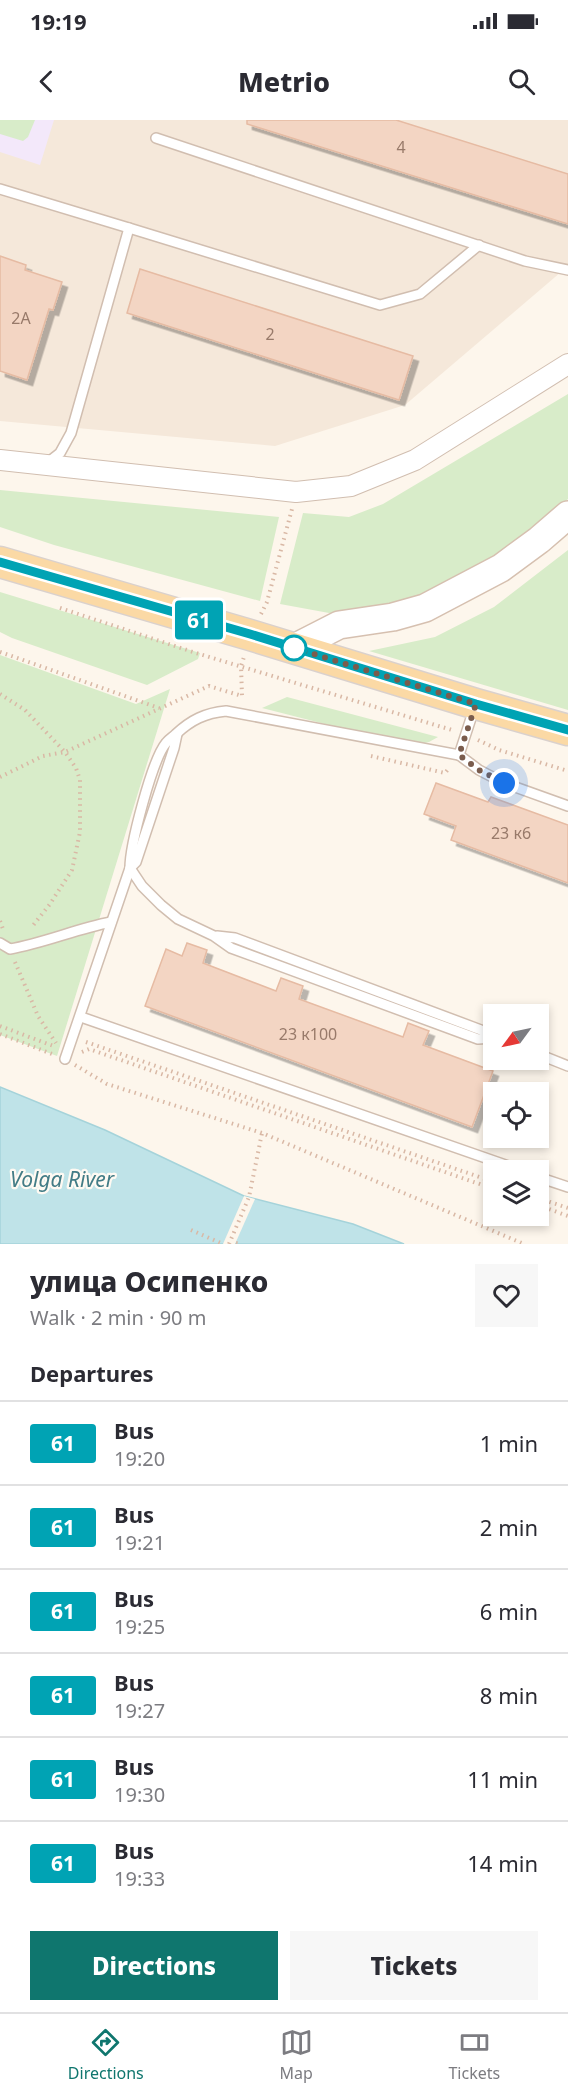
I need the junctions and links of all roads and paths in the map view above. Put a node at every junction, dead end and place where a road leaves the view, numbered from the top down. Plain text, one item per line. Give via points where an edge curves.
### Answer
1 (156, 138) dead end
2 (0, 189) edge
3 (129, 228) junction
4 (479, 245) junction
5 (568, 270) edge
6 (568, 364) edge
7 (0, 459) edge
8 (45, 465) junction
9 (568, 515) edge
10 (290, 516) dead end
11 (0, 562) edge
12 (267, 602) dead end
13 (54, 606) dead end
14 (294, 648) junction
15 (0, 652) edge
16 (0, 694) edge
17 (242, 696) dead end
18 (476, 704) junction
19 (159, 708) junction
20 (568, 730) edge
21 (465, 735) junction
22 (65, 752) junction
23 (365, 754) dead end
24 (459, 755) junction
25 (568, 771) edge
26 (0, 777) edge
27 (568, 806) edge
28 (130, 868) junction
29 (111, 922) junction
30 (0, 943) edge
31 (10, 949) junction
32 (81, 1017) junction
33 (0, 1026) edge
34 (0, 1034) edge
35 (73, 1038) junction
36 (483, 1039) edge
37 (549, 1057) edge
38 (65, 1059) junction
39 (567, 1062) edge
40 (262, 1133) junction
41 (491, 1160) edge
42 (483, 1178) edge
43 (549, 1181) edge
44 (483, 1186) edge
45 (568, 1187) edge
46 (549, 1202) edge
47 (568, 1208) edge
48 (549, 1209) edge
49 (568, 1216) edge
50 (190, 1230) dead end
51 (223, 1244) edge
52 (229, 1244) edge
53 (524, 1244) edge

1 - 4 lane
2 - 3 lane
3 - 4 lane via 380,305 420,294
3 - 8 lane via 71,433 60,453
4 - 5 lane
6 - 8 street via 415,460 351,486 297,492
7 - 8 street
9 - 14 main road via 501,568 425,608 339,625
10 - 12 path
11 - 14 main road
13 - 21 path
14 - 18 main road
15 - 19 path
16 - 22 path via 26,710
17 - 19 path via 209,686
18 - 20 main road
18 - 21 lane
19 - 22 path
21 - 24 lane
21 - 25 path
22 - 26 path via 43,756
22 - 31 path via 80,780 80,832 72,870 45,911
23 - 24 path via 445,773
24 - 27 lane via 504,783
24 - 28 lane via 226,711 211,712 194,719 177,734 136,862
28 - 29 lane
28 - 36 lane via 142,886 178,919 231,948
29 - 31 lane
29 - 32 lane
30 - 31 lane
31 - 33 path via 38,1016 60,1049
32 - 35 lane
32 - 41 lane
34 - 38 path
35 - 38 lane
35 - 42 path
37 - 39 lane
38 - 40 path via 106,1084
38 - 44 path via 89,1049
40 - 52 path via 249,1197
40 - 53 path
43 - 45 lane
46 - 47 path
48 - 49 path
50 - 51 path

